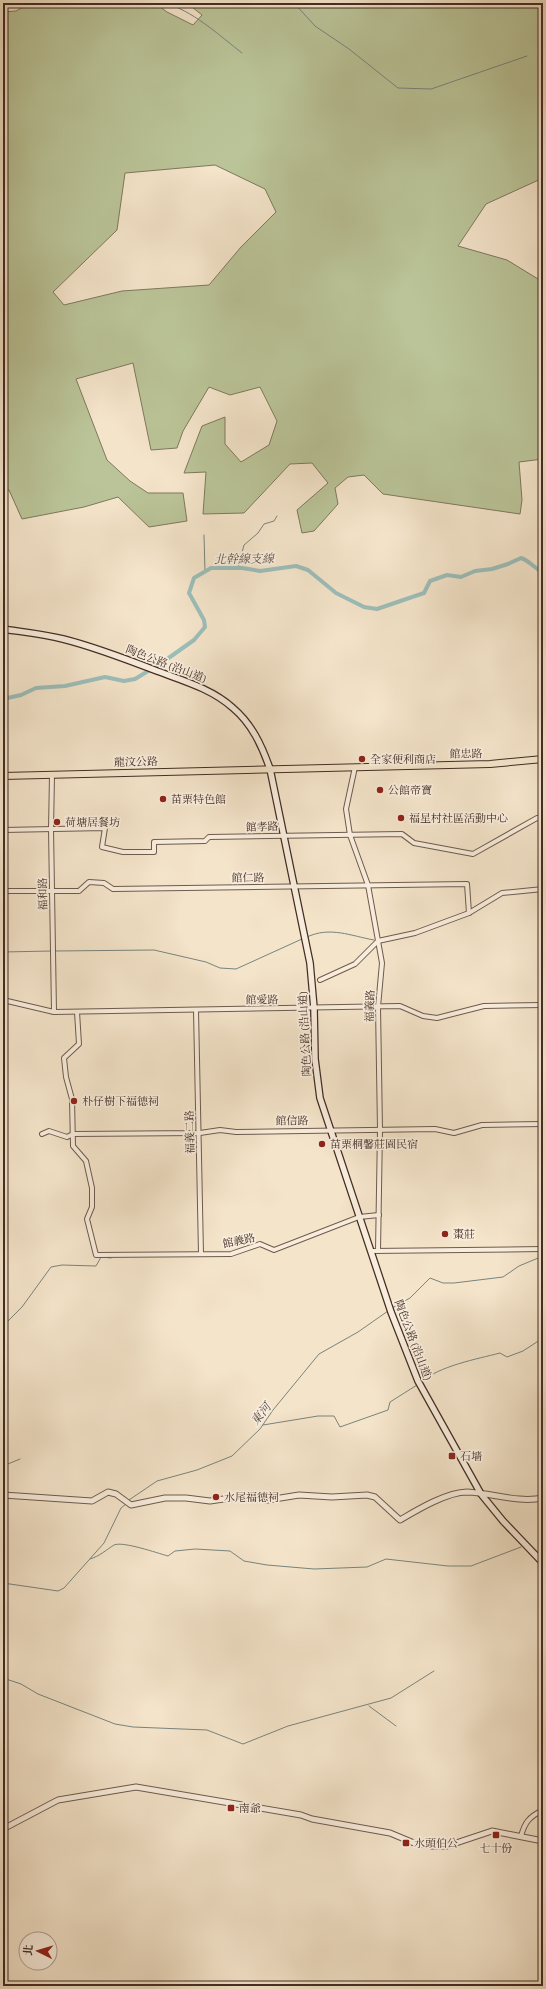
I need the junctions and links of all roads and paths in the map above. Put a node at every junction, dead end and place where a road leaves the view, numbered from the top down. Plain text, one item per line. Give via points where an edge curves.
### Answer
1 (3, 629) edge
2 (543, 759) edge
3 (355, 767) junction
4 (270, 769) junction
5 (52, 775) junction
6 (3, 776) edge
7 (543, 819) edge
8 (50, 829) junction
9 (3, 830) edge
10 (284, 835) junction
11 (350, 835) junction
12 (368, 885) junction
13 (294, 886) junction
14 (543, 889) edge
15 (52, 890) junction
16 (3, 891) edge
17 (469, 914) junction
18 (378, 941) junction
19 (320, 980) dead end
20 (3, 1000) edge
21 (543, 1005) edge
22 (378, 1007) junction
23 (314, 1008) junction
24 (196, 1010) junction
25 (54, 1012) junction
26 (77, 1012) junction
27 (543, 1124) edge
28 (380, 1129) junction
29 (329, 1130) junction
30 (200, 1133) junction
31 (42, 1134) dead end
32 (73, 1134) junction
33 (379, 1215) junction
34 (359, 1217) junction
35 (543, 1249) edge
36 (371, 1251) junction
37 (378, 1251) junction
38 (201, 1254) junction
39 (481, 1494) junction
40 (3, 1495) edge
41 (543, 1498) edge
42 (543, 1563) edge
43 (543, 1810) edge
44 (3, 1829) edge
45 (521, 1836) junction
46 (543, 1841) edge

1 - 4 main road, 陶色公路 (沿山道) via 63,639 158,671 195,685 222,699 252,730 264,751
2 - 3 main road, 館忠路 via 490,764
3 - 4 main road, 館忠路
3 - 11 street, 福義路 via 346,809
4 - 5 main road, 龍汶公路
4 - 10 main road, 陶色公路 (沿山道)
5 - 6 main road, 龍汶公路
5 - 8 street, 福和路
7 - 11 street, 館孝路 via 537,818 473,854 414,843 402,834
8 - 9 street, 館孝路
8 - 10 street, 館孝路 via 105,828 102,847 123,852 154,852 154,842 205,841 209,837
8 - 15 street, 福和路
10 - 11 street, 館孝路
10 - 13 main road, 陶色公路 (沿山道)
11 - 12 street, 福義路
12 - 13 street, 館仁路
12 - 17 street, 館仁路 via 467,884
12 - 18 street, 福義路
13 - 15 street, 館仁路 via 113,889 104,883 89,882 79,890
13 - 23 main road, 陶色公路 (沿山道) via 310,963
14 - 17 street via 502,893
15 - 16 street, 館仁路
15 - 25 street, 福和路
17 - 18 street via 415,933
18 - 19 street via 355,964
18 - 22 street, 福義路 via 382,963
20 - 25 street, 館愛路
21 - 22 street, 館愛路 via 484,1006 436,1018 423,1016 400,1006
22 - 23 street, 館愛路
22 - 28 street, 福義路
23 - 24 street, 館愛路
23 - 29 main road, 陶色公路 (沿山道) via 318,1085
24 - 26 street, 館愛路
24 - 30 street, 福義二路
25 - 26 street, 館愛路
26 - 32 street via 79,1044 64,1058 72,1099
27 - 28 street, 館信路 via 482,1124 454,1133 435,1128
28 - 29 street, 館信路
28 - 33 street, 福義路
29 - 30 street, 館信路 via 220,1130
29 - 34 main road, 陶色公路 (沿山道)
30 - 32 street, 館信路
30 - 38 street, 福義二路
31 - 32 street, 館信路 via 49,1130 67,1137
32 - 38 street, 館義路 via 73,1146 86,1161 92,1188 92,1207 87,1219 96,1255
33 - 34 street, 館義路
33 - 37 street, 福義路
34 - 36 main road, 陶色公路 (沿山道)
34 - 38 street, 館義路 via 274,1250 260,1244 231,1254
35 - 37 street
36 - 37 street
36 - 39 main road, 陶色公路 (沿山道) via 417,1379
39 - 40 street via 466,1492 450,1496 400,1520 375,1497 367,1495 298,1495 268,1500 237,1497 210,1501 165,1498 131,1505 108,1492 92,1501
39 - 41 street via 521,1500
39 - 42 main road, 陶色公路 (沿山道)
43 - 45 street via 525,1822
44 - 45 street via 58,1800 136,1787 301,1815 390,1833 432,1846 447,1846 492,1831
45 - 46 street

